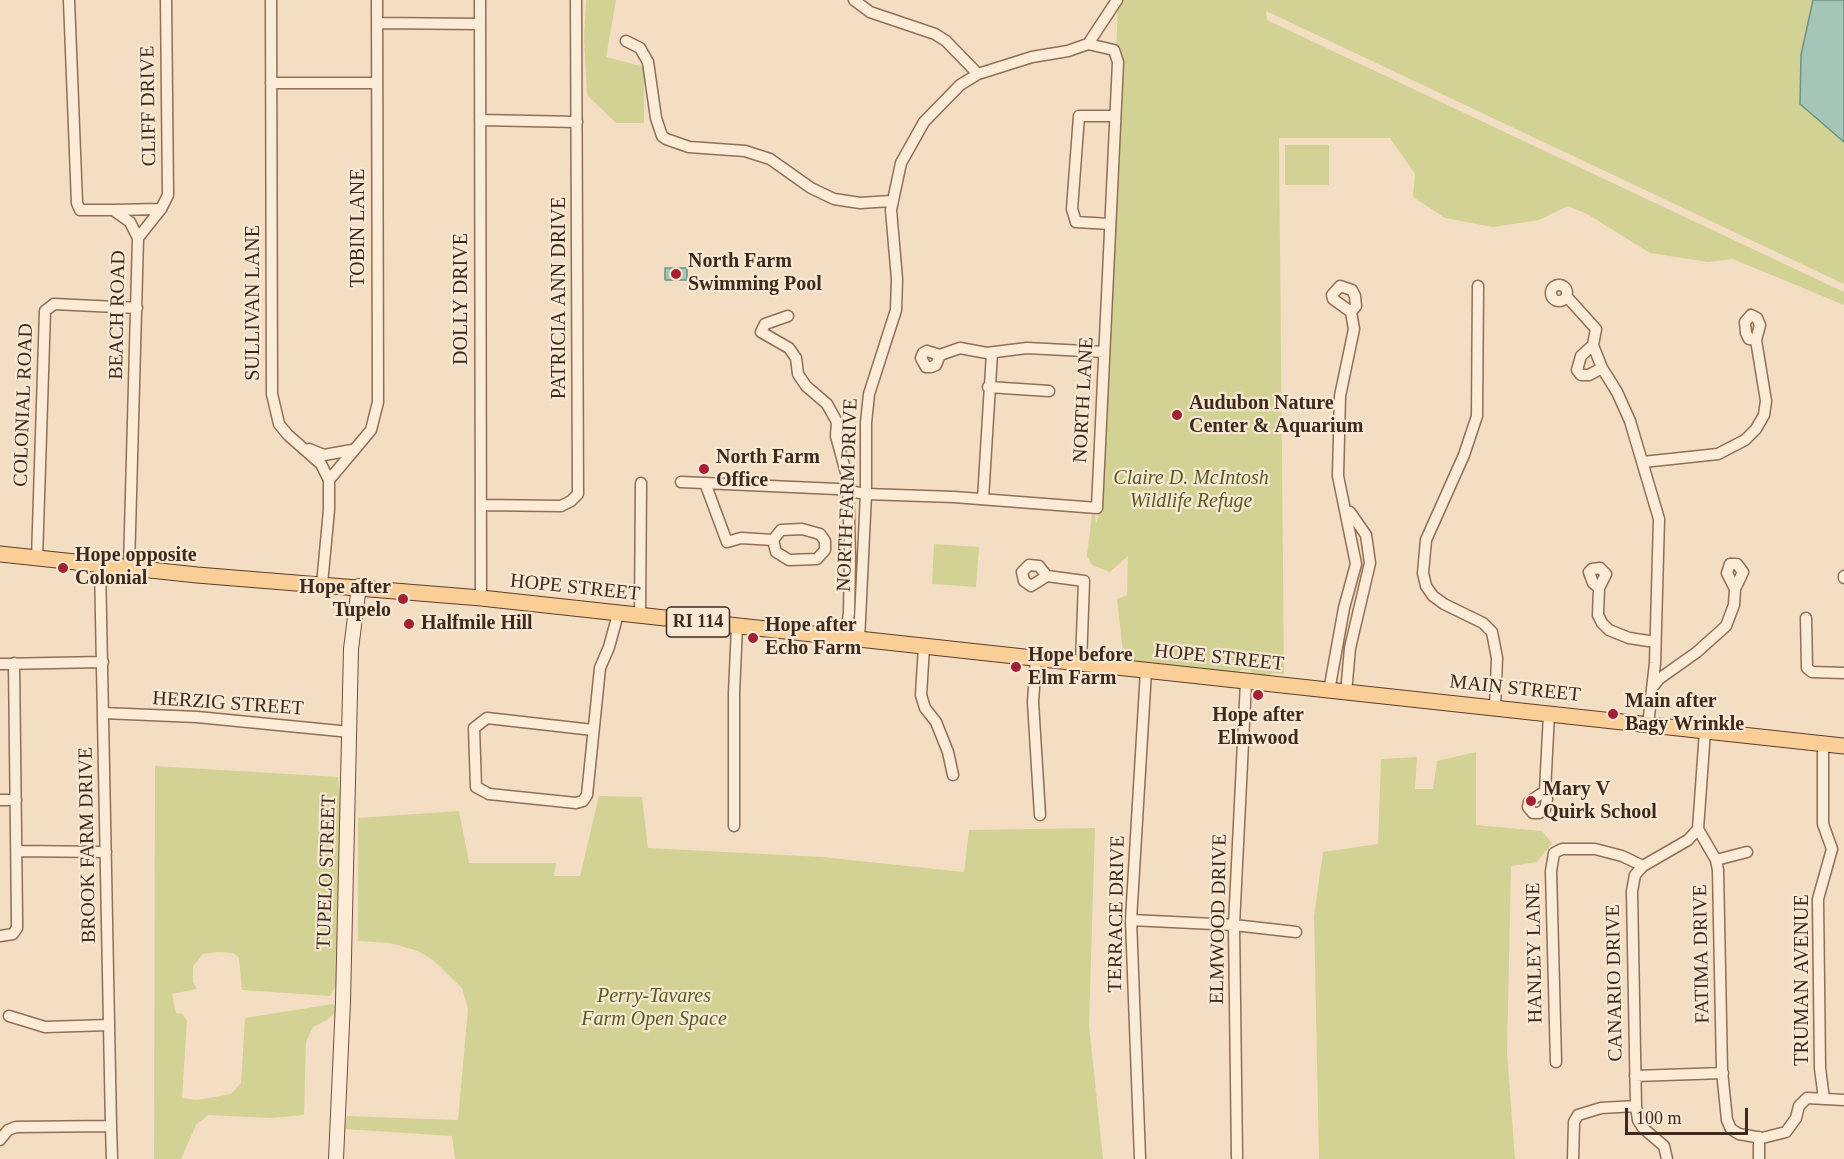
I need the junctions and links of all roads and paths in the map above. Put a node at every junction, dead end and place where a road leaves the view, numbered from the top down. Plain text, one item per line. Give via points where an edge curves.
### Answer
1 (69, 0) edge
2 (166, 0) edge
3 (271, 0) edge
4 (377, 0) edge
5 (480, 0) edge
6 (576, 0) edge
7 (854, 0) edge
8 (1117, 0) edge
9 (377, 23) junction
10 (480, 24) junction
11 (626, 41) dead end
12 (1088, 44) junction
13 (978, 74) junction
14 (271, 83) junction
15 (377, 83) junction
16 (1114, 116) junction
17 (480, 120) junction
18 (577, 122) junction
19 (891, 201) junction
20 (161, 209) junction
21 (113, 210) junction
22 (1110, 224) junction
23 (138, 238) junction
24 (1478, 286) dead end
25 (1568, 298) dead end
26 (137, 308) junction
27 (1351, 312) dead end
28 (788, 316) dead end
29 (1756, 340) dead end
30 (1593, 345) junction
31 (1104, 352) junction
32 (992, 353) junction
33 (940, 355) dead end
34 (1602, 368) junction
35 (988, 387) junction
36 (1049, 391) dead end
37 (303, 447) junction
38 (355, 449) junction
39 (1643, 462) junction
40 (329, 480) junction
41 (681, 482) dead end
42 (641, 483) dead end
43 (705, 483) junction
44 (849, 492) junction
45 (866, 494) junction
46 (1343, 496) junction
47 (983, 499) junction
48 (481, 505) junction
49 (773, 540) junction
50 (0, 554) edge
51 (37, 558) junction
52 (100, 564) junction
53 (129, 567) junction
54 (1355, 571) junction
55 (1369, 572) junction
56 (1047, 576) dead end
57 (322, 584) junction
58 (358, 586) junction
59 (1599, 588) dead end
60 (1735, 590) dead end
61 (481, 598) junction
62 (1344, 608) junction
63 (1359, 610) junction
64 (618, 614) junction
65 (640, 616) junction
66 (1806, 618) dead end
67 (737, 626) junction
68 (852, 639) junction
69 (1655, 642) junction
70 (924, 647) junction
71 (1336, 653) junction
72 (1349, 655) junction
73 (1036, 659) junction
74 (103, 662) junction
75 (14, 663) junction
76 (0, 664) edge
77 (1081, 664) junction
78 (1146, 671) junction
79 (1844, 673) edge
80 (1246, 682) junction
81 (1652, 688) junction
82 (1329, 691) junction
83 (1346, 693) junction
84 (1395, 698) joint
85 (1496, 708) junction
86 (104, 713) junction
87 (1549, 714) junction
88 (1647, 725) junction
89 (593, 730) junction
90 (1705, 731) junction
91 (350, 732) junction
92 (1823, 744) junction
93 (1844, 746) edge
94 (953, 775) dead end
95 (1545, 791) dead end
96 (0, 800) edge
97 (16, 800) junction
98 (1040, 815) dead end
99 (734, 826) dead end
100 (1698, 830) junction
101 (17, 851) junction
102 (106, 852) junction
103 (1747, 852) dead end
104 (1716, 860) junction
105 (1642, 866) junction
106 (1131, 920) junction
107 (1234, 925) junction
108 (1296, 932) dead end
109 (0, 936) edge
110 (9, 1016) dead end
111 (109, 1025) junction
112 (1556, 1062) dead end
113 (1723, 1073) junction
114 (1635, 1076) junction
115 (1824, 1099) junction
116 (1844, 1100) edge
117 (1636, 1106) junction
118 (111, 1126) junction
119 (1759, 1137) junction
120 (0, 1140) edge
121 (1237, 1157) dead end
122 (1140, 1158) edge
123 (112, 1159) edge
124 (336, 1159) edge
125 (1574, 1159) edge
126 (1667, 1159) edge
127 (1759, 1159) edge

1 - 21 street via 77,203 80,210
2 - 20 street, CLIFF DRIVE via 169,186
3 - 14 street, SULLIVAN LANE
4 - 9 street, TOBIN LANE
5 - 10 street, DOLLY DRIVE
6 - 18 street, PATRICIA ANN DRIVE
7 - 13 street via 890,21 946,41
8 - 12 street
9 - 10 street
9 - 15 street, TOBIN LANE
10 - 17 street, DOLLY DRIVE
11 - 19 street via 640,48 648,62 656,118 666,139 689,147 745,151 771,159 811,188 834,199 860,203
12 - 13 street, NORTH FARM DRIVE
12 - 16 street, NORTH LANE via 1114,50 1118,62
13 - 19 street, NORTH FARM DRIVE via 924,122 902,163
14 - 15 street
14 - 37 street, SULLIVAN LANE via 273,394 279,424
15 - 38 street, TOBIN LANE via 378,402 371,430
16 - 22 street, NORTH LANE
16 - 22 street via 1079,116 1072,209 1076,222
17 - 18 street
17 - 48 street, DOLLY DRIVE
18 - 48 street, PATRICIA ANN DRIVE via 578,494 561,506
19 - 45 street, NORTH FARM DRIVE via 897,298 881,364 869,394
20 - 21 street
20 - 23 street, CLIFF DRIVE
21 - 23 street, BEACH ROAD via 130,222
22 - 31 street, NORTH LANE
23 - 26 street, BEACH ROAD
24 - 85 street via 1477,417 1425,540 1423,573 1433,596 1492,632 1497,658
25 - 30 street via 1596,329
26 - 51 street, COLONIAL ROAD via 54,304 45,311
26 - 53 street, BEACH ROAD
27 - 46 street via 1353,344 1339,415 1338,476
28 - 44 street, NORTH FARM DRIVE via 765,324 761,331 789,348 802,380 827,404 837,423 836,436
29 - 39 street via 1766,401 1756,429 1718,454
30 - 34 street
30 - 34 street via 1581,356 1577,370 1581,375 1589,375
31 - 32 street via 1027,348
31 - 47 street, NORTH LANE via 1097,508
32 - 33 street via 956,348
32 - 35 street
34 - 39 street via 1623,404
35 - 36 street
35 - 47 street
37 - 38 street via 324,454
37 - 40 street, SULLIVAN LANE via 321,464
38 - 40 street, TOBIN LANE
39 - 69 street via 1659,519
40 - 57 street via 330,510
41 - 43 street, NORTH LANE
42 - 65 street
43 - 44 street, NORTH LANE
43 - 49 street via 727,542 741,538
44 - 45 street, NORTH LANE
44 - 68 street, NORTH FARM DRIVE
45 - 47 street, NORTH LANE
45 - 68 street, NORTH FARM DRIVE
46 - 54 street
46 - 55 street via 1366,535
48 - 61 street, DOLLY DRIVE
49 - 49 street via 781,530 811,530 820,534 825,550 817,559 789,560 776,552
50 - 51 main road, HOPE STREET / RI 114
51 - 52 main road, HOPE STREET / RI 114
52 - 53 main road, HOPE STREET / RI 114
52 - 74 street, BROOK FARM DRIVE
53 - 57 main road, HOPE STREET / RI 114
54 - 55 street
54 - 62 street
55 - 63 street
56 - 77 street via 1084,581
57 - 58 main road, HOPE STREET / RI 114
58 - 61 main road, HOPE STREET / RI 114
58 - 91 main road, TUPELO STREET via 351,649
59 - 69 street via 1598,615 1609,630
60 - 81 street via 1726,626
61 - 64 main road, HOPE STREET / RI 114
62 - 63 street
62 - 71 street
63 - 72 street
64 - 65 main road, HOPE STREET / RI 114
64 - 89 street via 600,668
65 - 67 main road, HOPE STREET / RI 114
66 - 79 street via 1807,668 1812,672
67 - 68 main road, HOPE STREET / RI 114
67 - 99 street
68 - 70 main road, HOPE STREET / RI 114
69 - 81 street
70 - 73 main road, HOPE STREET / RI 114
70 - 94 street via 921,695 924,708 936,722
71 - 72 street
71 - 82 street
72 - 83 street
73 - 77 main road, HOPE STREET / RI 114
73 - 98 street via 1033,702
74 - 75 street
74 - 86 street, BROOK FARM DRIVE
75 - 76 street
75 - 97 street
77 - 78 main road, HOPE STREET / RI 114
78 - 80 main road, HOPE STREET / RI 114
78 - 106 street, TERRACE DRIVE
80 - 82 main road, HOPE STREET / RI 114
80 - 107 street, ELMWOOD DRIVE
81 - 88 street
82 - 83 main road, HOPE STREET / RI 114
83 - 84 main road, HOPE STREET / RI 114
84 - 85 main road, MAIN STREET / RI 114
85 - 87 main road, MAIN STREET / RI 114
86 - 91 street, HERZIG STREET via 197,717
86 - 102 street, BROOK FARM DRIVE
87 - 88 main road, MAIN STREET / RI 114
87 - 95 street
88 - 90 main road, MAIN STREET / RI 114
89 - 89 street via 587,795 583,801 576,804 489,794 476,787 474,728 487,718
90 - 92 main road, MAIN STREET / RI 114
90 - 100 street
91 - 124 main road, TUPELO STREET
92 - 93 main road, MAIN STREET / RI 114
92 - 115 street, TRUMAN AVENUE via 1823,824 1832,849 1818,899 1820,1068
96 - 97 street
97 - 101 street
100 - 104 street, FATIMA DRIVE
100 - 105 street via 1688,840
101 - 102 street
101 - 109 street via 17,928 13,934
102 - 111 street, BROOK FARM DRIVE
103 - 104 street
104 - 113 street, FATIMA DRIVE
105 - 112 street, HANLEY LANE via 1608,851 1562,849 1554,853 1551,865
105 - 114 street, CANARIO DRIVE via 1635,875 1631,899
106 - 107 street
106 - 122 street, TERRACE DRIVE
107 - 108 street
107 - 121 street, ELMWOOD DRIVE
110 - 111 street via 45,1027
111 - 118 street, BROOK FARM DRIVE
113 - 114 street
113 - 119 street, FATIMA DRIVE via 1731,1129
114 - 117 street, CANARIO DRIVE
115 - 116 street
115 - 119 street via 1807,1098 1786,1132
117 - 125 street via 1601,1108 1578,1115 1574,1122
117 - 126 street, CANARIO DRIVE via 1638,1120 1664,1146
118 - 120 street via 16,1127
118 - 123 street, BROOK FARM DRIVE
119 - 127 street

